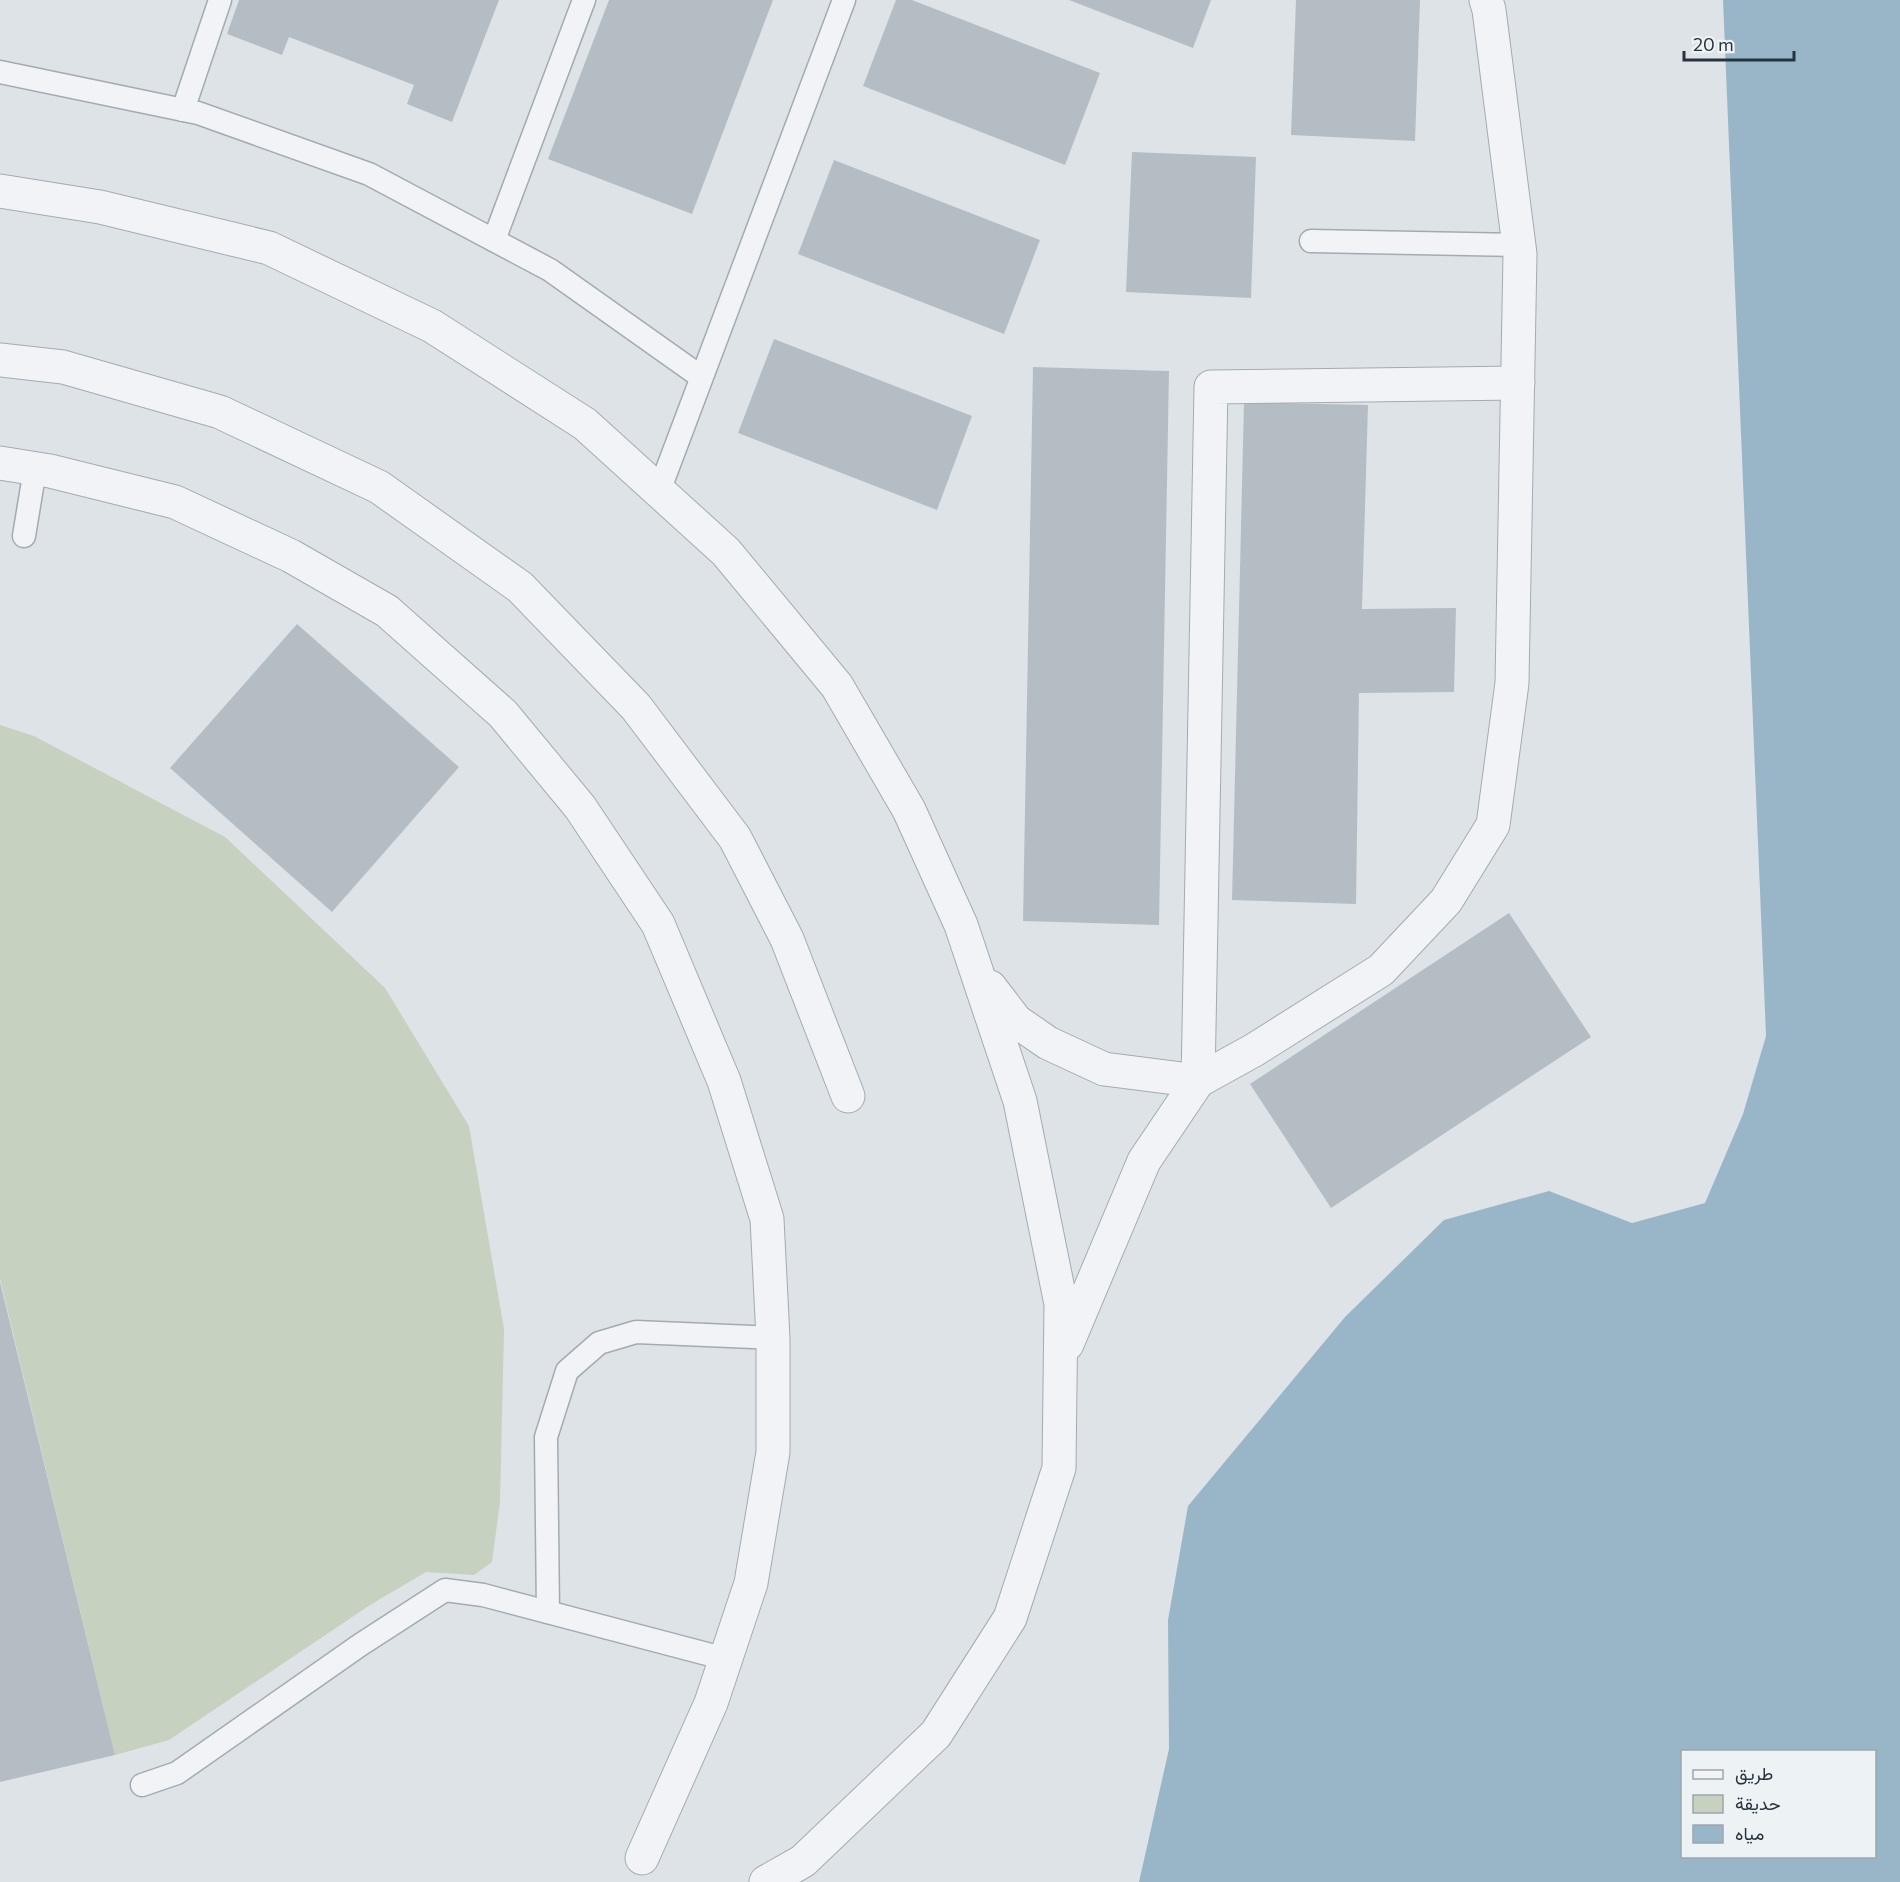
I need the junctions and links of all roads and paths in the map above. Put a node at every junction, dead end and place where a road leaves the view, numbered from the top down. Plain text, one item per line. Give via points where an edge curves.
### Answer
1 (220, 0) edge
2 (584, 0) edge
3 (844, 0) edge
4 (1486, 0) edge
5 (0, 72) edge
6 (183, 110) junction
7 (0, 191) edge
8 (494, 240) junction
9 (1311, 241) dead end
10 (1519, 245) junction
11 (0, 360) edge
12 (701, 377) junction
13 (1518, 383) junction
14 (0, 464) edge
15 (35, 469) junction
16 (659, 491) junction
17 (24, 536) dead end
18 (974, 965) junction
19 (1198, 1081) junction
20 (848, 1096) dead end
21 (773, 1338) junction
22 (1060, 1361) junction
23 (548, 1612) junction
24 (726, 1659) junction
25 (142, 1785) dead end
26 (642, 1858) dead end
27 (766, 1882) edge

1 - 6 lane
2 - 8 lane
3 - 12 lane
4 - 10 street
5 - 6 lane
6 - 8 lane via 369,174
7 - 16 street via 100,207 269,248 432,326 585,424
8 - 12 lane via 550,270
9 - 10 lane
10 - 13 street
11 - 20 street via 63,368 220,412 379,487 520,587 636,707 735,838 787,939
12 - 16 lane
13 - 19 street via 1512,684 1493,825 1446,901 1381,970
13 - 19 street via 1210,387
14 - 15 street
15 - 17 lane
15 - 21 street via 176,502 291,556 387,611 503,714 580,807 658,924 724,1081 767,1219
16 - 18 street via 726,552 837,687 909,810 961,925
18 - 19 street via 1016,1021 1048,1043 1104,1069
18 - 22 street via 1020,1101 1061,1304
19 - 22 street via 1144,1161
21 - 23 lane via 636,1332 599,1343 567,1371 546,1437
21 - 24 street via 773,1452 751,1583
22 - 27 street via 1059,1468 1010,1618 936,1734 802,1861
23 - 24 lane
23 - 25 lane via 483,1595 445,1590 177,1773
24 - 26 street via 711,1703

